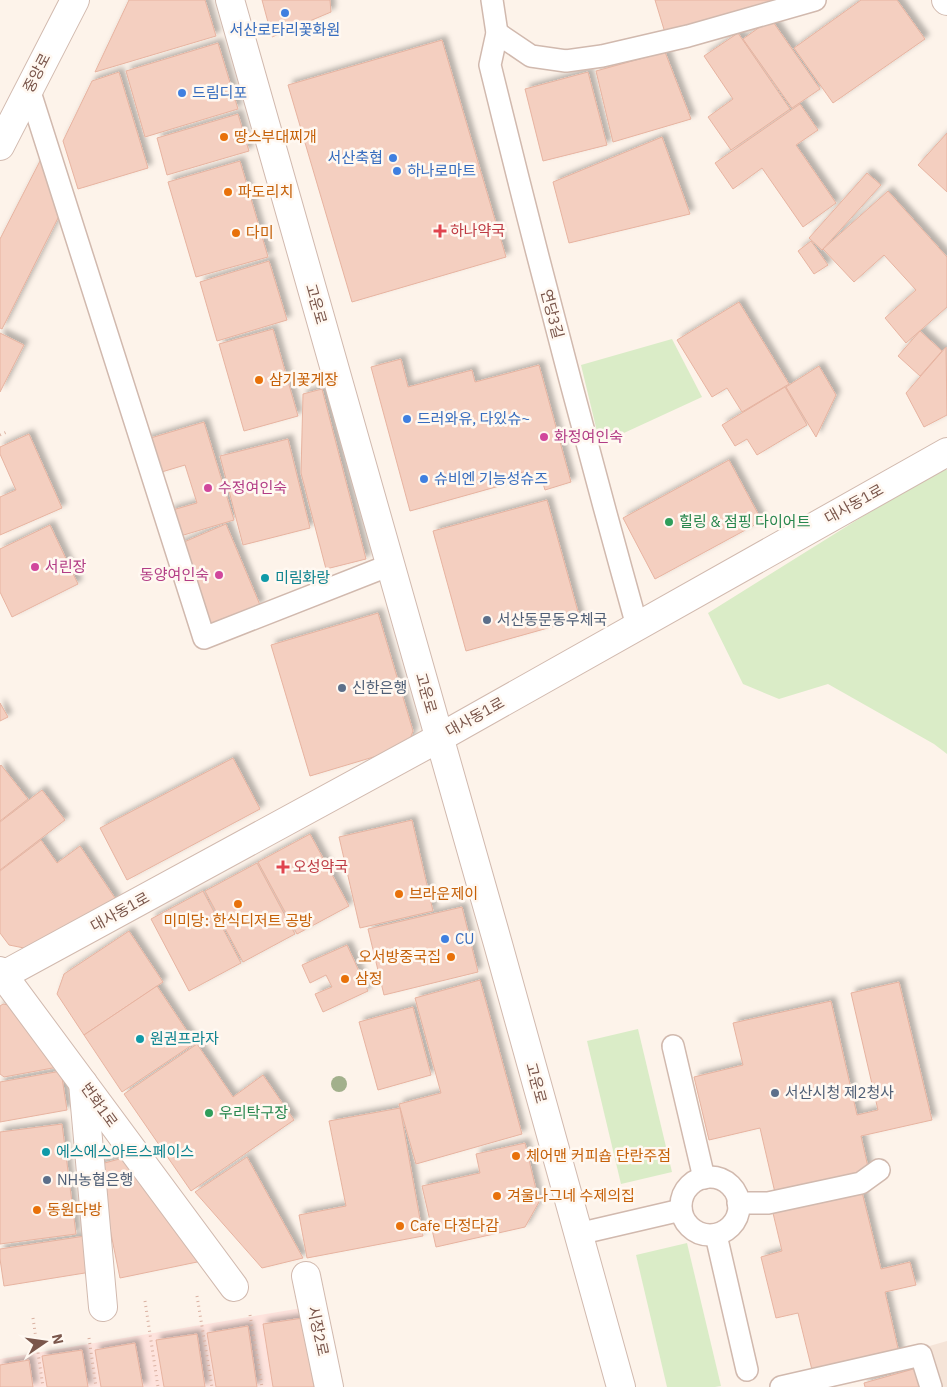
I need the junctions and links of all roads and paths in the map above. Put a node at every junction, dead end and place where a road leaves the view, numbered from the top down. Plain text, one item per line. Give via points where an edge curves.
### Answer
1 (75, 0) edge
2 (230, 0) edge
3 (492, 0) edge
4 (816, 0) edge
5 (497, 33) junction
6 (29, 89) junction
7 (0, 146) edge
8 (9, 430) dead end
9 (0, 435) edge
10 (947, 452) edge
11 (390, 565) junction
12 (637, 626) junction
13 (439, 738) junction
14 (1, 975) edge
15 (673, 1046) dead end
16 (83, 1083) junction
17 (879, 1170) dead end
18 (704, 1178) junction
19 (738, 1203) junction
20 (681, 1210) junction
21 (578, 1234) junction
22 (716, 1235) junction
23 (306, 1276) dead end
24 (234, 1287) dead end
25 (197, 1292) dead end
26 (145, 1301) dead end
27 (103, 1307) dead end
28 (249, 1313) dead end
29 (33, 1318) dead end
30 (88, 1329) dead end
31 (747, 1370) dead end
32 (44, 1387) edge
33 (96, 1387) edge
34 (158, 1387) edge
35 (212, 1387) edge
36 (262, 1387) edge
37 (330, 1387) edge
38 (621, 1387) edge
39 (782, 1387) edge
40 (931, 1387) edge

1 - 6 street, 중앙로
2 - 11 street, 고운로
3 - 5 lane, 연당3길
4 - 5 lane via 688,36 566,61 532,56
5 - 12 lane, 연당3길 via 490,65 492,74 546,291
6 - 7 street, 중앙로
6 - 11 lane via 204,638
8 - 9 path
10 - 12 street, 대사동1로
11 - 13 street, 고운로
12 - 13 street, 대사동1로
13 - 14 street, 대사동1로
13 - 21 street, 고운로
14 - 16 street, 번화1로
15 - 18 lane
16 - 24 street, 번화1로
16 - 27 street
17 - 19 lane via 861,1183 768,1202
18 - 19 lane via 725,1182 734,1191
18 - 20 lane via 686,1190
19 - 22 lane via 737,1216 731,1227
20 - 21 lane
20 - 22 lane via 685,1223 691,1229 703,1235
21 - 38 street, 고운로
22 - 31 lane
23 - 37 street, 시장2로
25 - 35 path
26 - 34 path
28 - 36 path
29 - 32 path
30 - 33 path
39 - 40 lane via 921,1355

